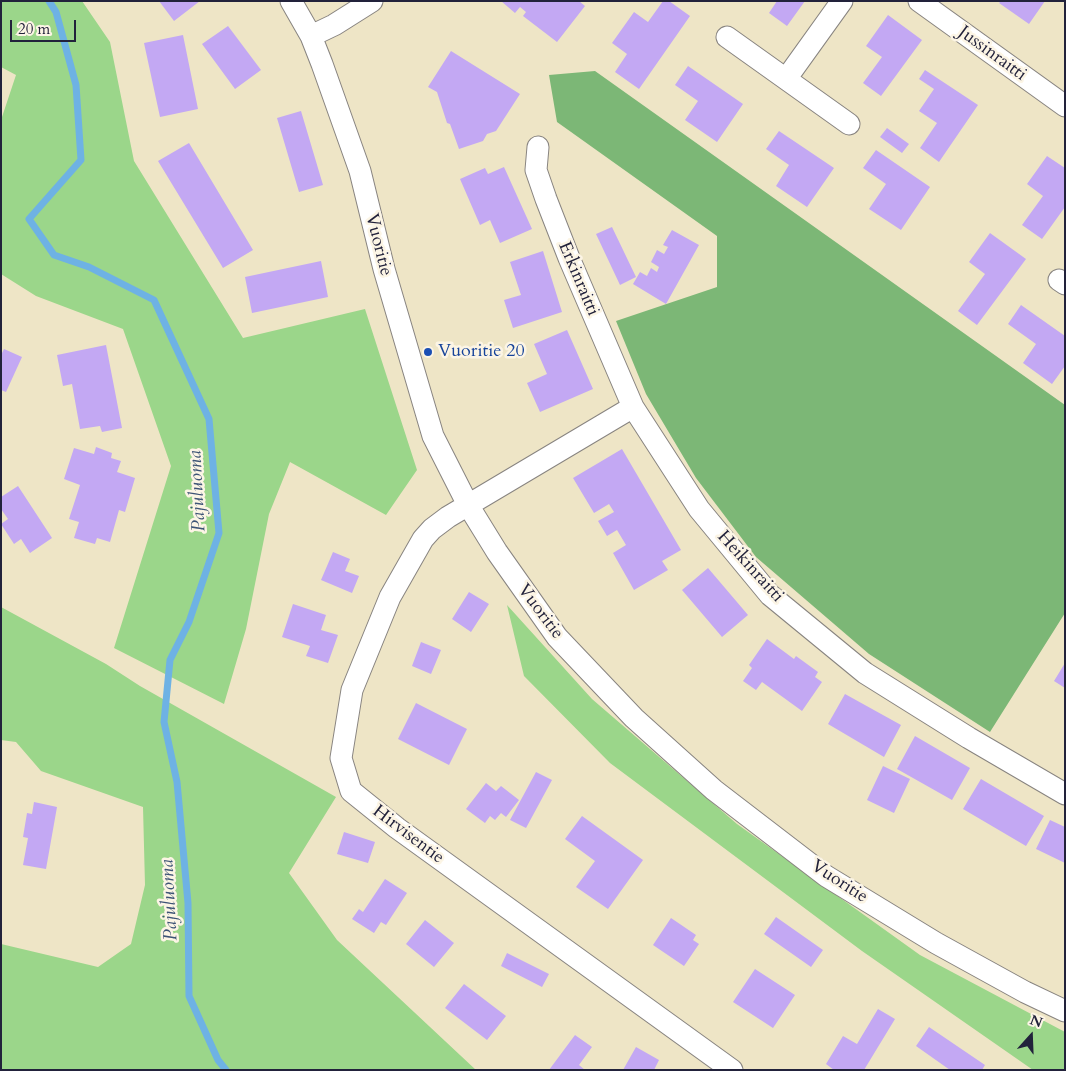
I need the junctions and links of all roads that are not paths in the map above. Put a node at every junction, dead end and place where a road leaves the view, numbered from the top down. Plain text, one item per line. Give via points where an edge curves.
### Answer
1 (291, 1) edge
2 (372, 1) edge
3 (842, 1) edge
4 (919, 1) edge
5 (311, 36) junction
6 (727, 37) dead end
7 (786, 79) junction
8 (1065, 106) edge
9 (849, 124) dead end
10 (538, 147) dead end
11 (633, 407) junction
12 (468, 505) junction
13 (1065, 794) edge
14 (1065, 1011) edge
15 (732, 1070) edge

1 - 5 street, Vuoritie
2 - 5 street
3 - 7 street
4 - 8 street, Jussinraitti
5 - 12 street, Vuoritie via 360,170 384,269 433,436
6 - 7 street
7 - 9 street
10 - 11 street, Erkinraitti via 536,170 546,199
11 - 12 street
11 - 13 street, Heikinraitti via 699,509 770,595 865,673
12 - 14 street, Vuoritie via 496,552 557,637 634,718 714,790 826,876 936,943
12 - 15 street, Hirvisentie via 432,529 423,539 390,597 356,680 341,758 351,791 397,828

